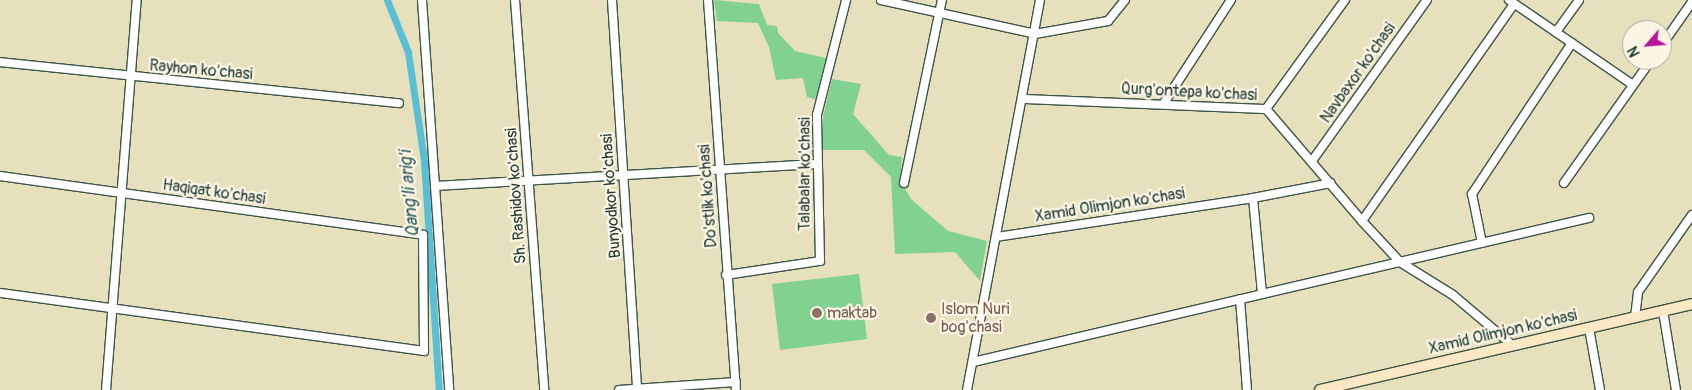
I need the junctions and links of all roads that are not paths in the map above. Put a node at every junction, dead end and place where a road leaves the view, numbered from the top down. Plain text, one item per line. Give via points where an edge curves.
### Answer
1 (138, 0) edge
2 (422, 0) edge
3 (515, 0) edge
4 (612, 0) edge
5 (708, 0) edge
6 (846, 0) edge
7 (881, 0) edge
8 (942, 0) edge
9 (1040, 0) edge
10 (1125, 0) edge
11 (1231, 0) edge
12 (1345, 0) edge
13 (1427, 0) edge
14 (1578, 0) edge
15 (1511, 2) edge
16 (1692, 2) edge
17 (941, 14) junction
18 (1672, 31) edge
19 (1556, 32) junction
20 (1035, 34) junction
21 (1572, 43) junction
22 (0, 62) edge
23 (1644, 70) edge
24 (132, 78) junction
25 (1633, 85) junction
26 (1023, 99) junction
27 (399, 103) dead end
28 (1164, 103) junction
29 (1266, 109) junction
30 (1312, 162) junction
31 (816, 164) junction
32 (720, 168) junction
33 (624, 175) junction
34 (0, 176) edge
35 (528, 181) junction
36 (904, 183) dead end
37 (1331, 183) junction
38 (1564, 183) dead end
39 (435, 186) junction
40 (122, 193) junction
41 (1253, 198) junction
42 (1692, 215) edge
43 (1589, 218) dead end
44 (1362, 221) junction
45 (996, 237) junction
46 (1482, 243) junction
47 (1400, 262) junction
48 (726, 275) junction
49 (0, 293) edge
50 (1262, 294) junction
51 (1240, 299) junction
52 (1692, 304) edge
53 (113, 308) junction
54 (1663, 311) junction
55 (1635, 318) junction
56 (1589, 328) junction
57 (1511, 344) junction
58 (973, 362) junction
59 (736, 386) edge
60 (637, 389) edge
61 (106, 390) edge
62 (448, 390) edge
63 (544, 390) edge
64 (619, 390) edge
65 (967, 390) edge
66 (1247, 390) edge
67 (1320, 390) edge
68 (1600, 390) edge
69 (1676, 390) edge

1 - 24 street
2 - 39 street
3 - 35 street, Sh. Rashidov ko'chasi
4 - 33 street, Bunyodkor ko'chasi
5 - 32 street, Do'stlik ko'chasi
6 - 31 street, Talabalar ko'chasi via 817,116
7 - 17 street
8 - 17 street
9 - 20 street
10 - 20 street via 1108,21
11 - 28 street
12 - 29 street
13 - 30 street, Navbaxor ko'chasi
14 - 19 street
15 - 19 street
15 - 44 street
16 - 18 street
17 - 20 street
17 - 36 street
19 - 21 street
20 - 26 street
21 - 25 street
21 - 46 street via 1472,194
22 - 24 street, Rayhon ko'chasi
23 - 25 street
24 - 27 street, Rayhon ko'chasi
24 - 40 street
25 - 38 street
26 - 28 street, Qurg'ontepa ko'chasi
26 - 45 street
28 - 29 street, Qurg'ontepa ko'chasi
29 - 30 street, Qurg'ontepa ko'chasi
30 - 37 street, Qurg'ontepa ko'chasi
31 - 32 street
31 - 48 street, Talabalar ko'chasi via 820,261
32 - 33 street
32 - 48 street, Do'stlik ko'chasi
33 - 35 street
33 - 60 street, Bunyodkor ko'chasi
34 - 40 street, Haqiqat ko'chasi
35 - 39 street
35 - 63 street, Sh. Rashidov ko'chasi
37 - 41 street, Xamid Olimjon ko'chasi
37 - 44 street, Qurg'ontepa ko'chasi
39 - 62 street
40 - 53 street
40 - 53 street, Haqiqat ko'chasi via 424,235 424,352
41 - 45 street, Xamid Olimjon ko'chasi
41 - 50 street
42 - 55 street via 1638,292
43 - 46 street
44 - 47 street, Qurg'ontepa ko'chasi
45 - 58 street
46 - 47 street
47 - 50 street
47 - 57 street, Qurg'ontepa ko'chasi via 1453,295
48 - 59 street, Do'stlik ko'chasi
49 - 53 street
50 - 51 street
51 - 58 street
51 - 66 street
52 - 54 main road, Xamid Olimjon ko'chasi
53 - 61 street
54 - 55 main road, Xamid Olimjon ko'chasi
54 - 69 street
55 - 56 main road, Xamid Olimjon ko'chasi
56 - 57 main road, Xamid Olimjon ko'chasi
56 - 68 street
57 - 67 main road, Xamid Olimjon ko'chasi
58 - 65 street
59 - 60 street
60 - 64 street

